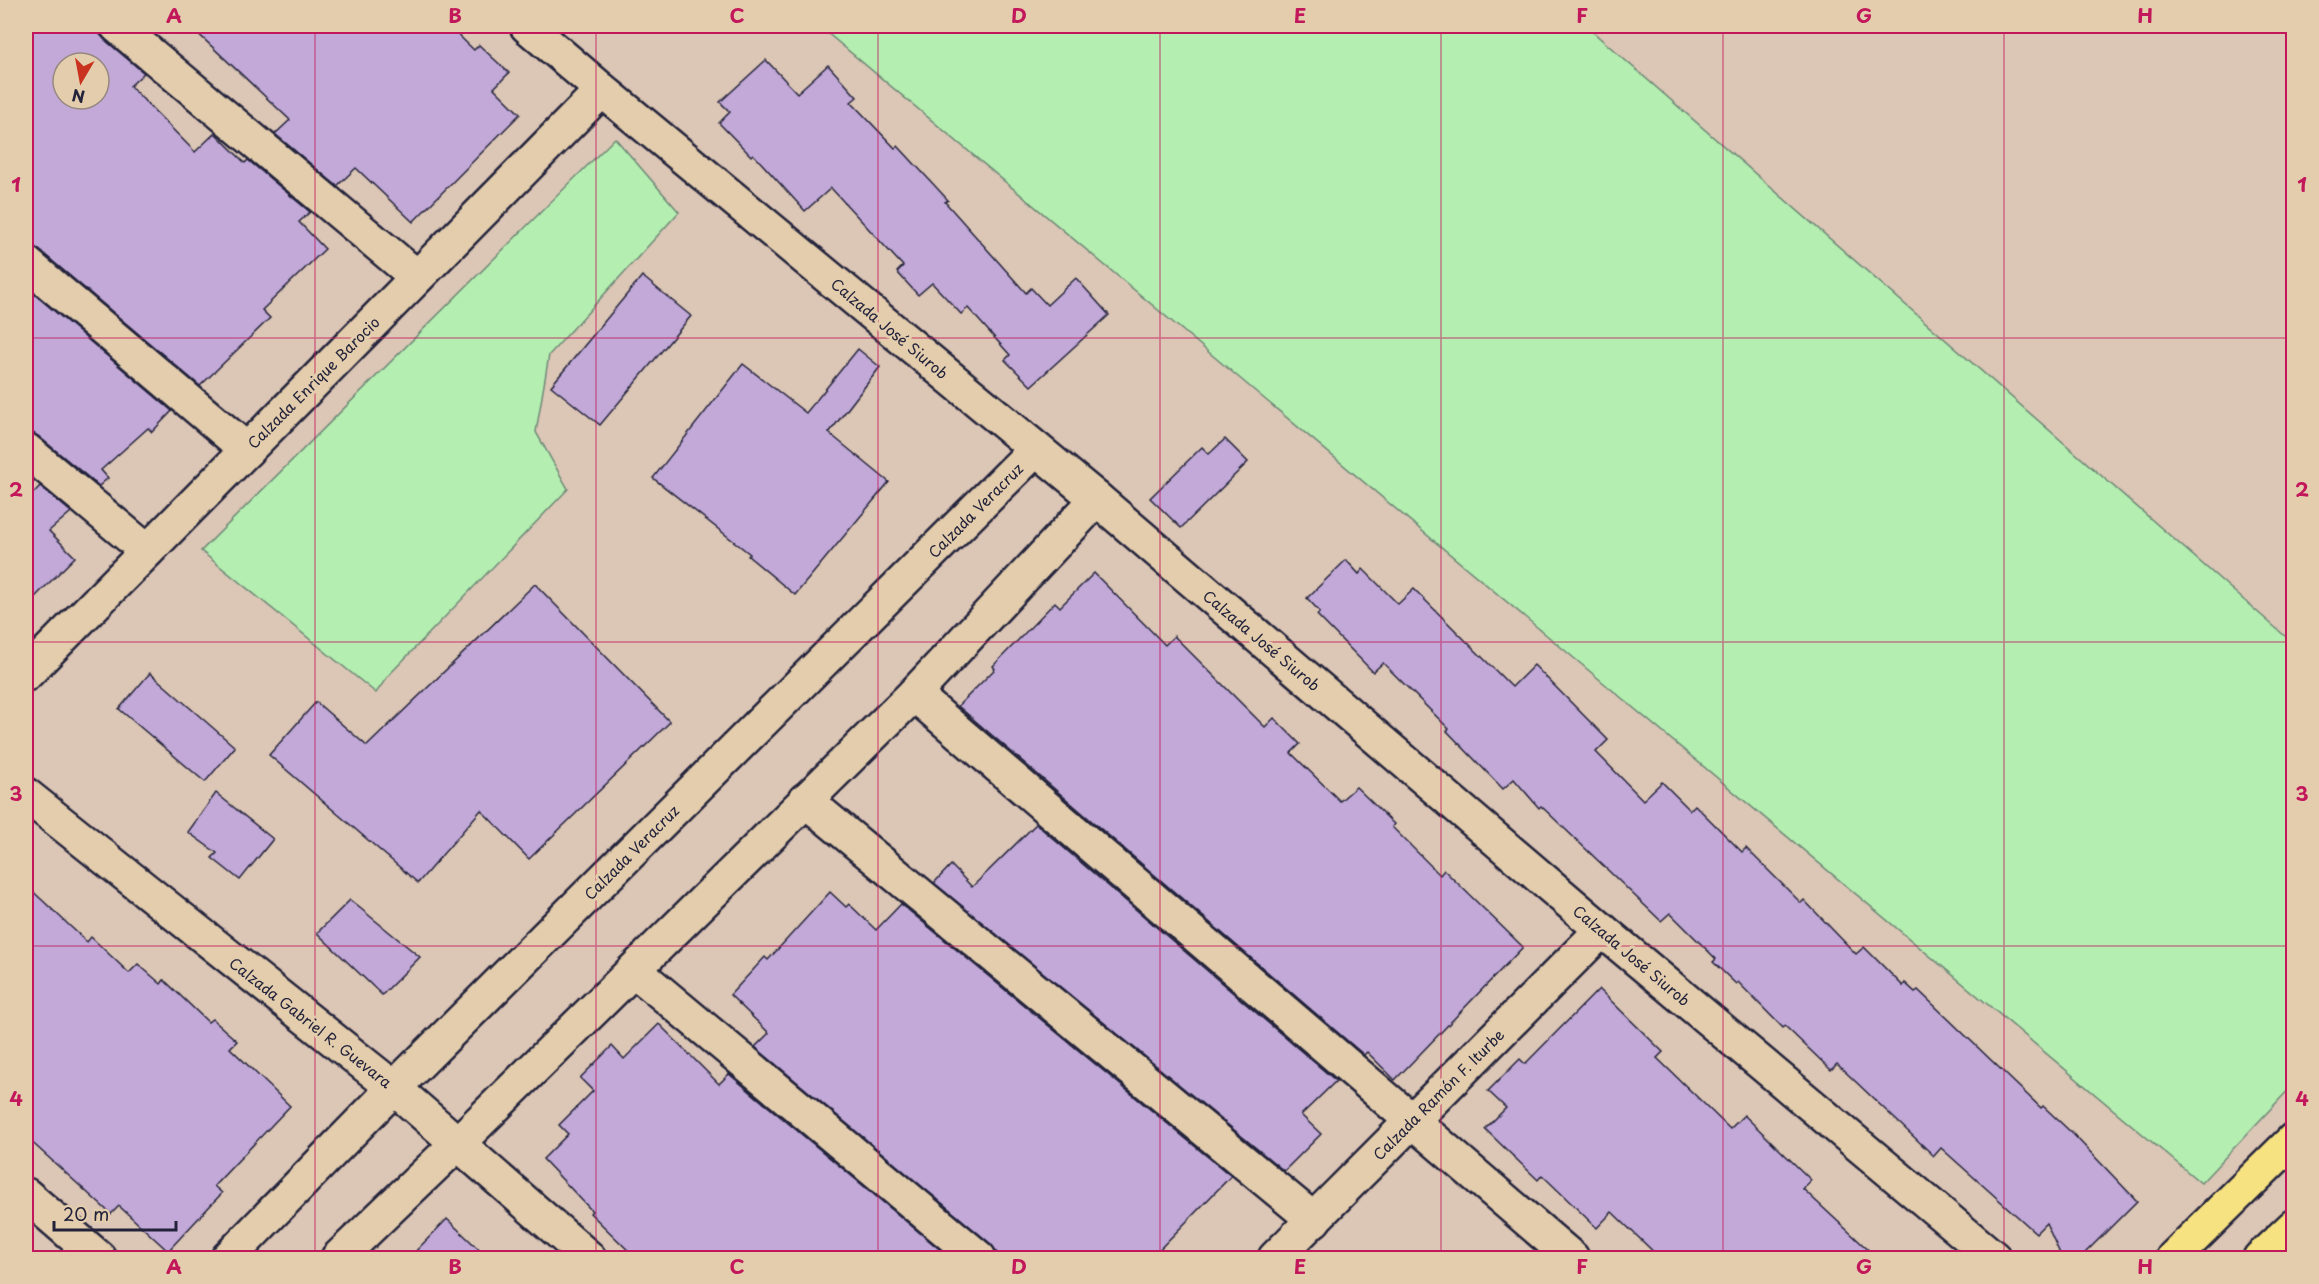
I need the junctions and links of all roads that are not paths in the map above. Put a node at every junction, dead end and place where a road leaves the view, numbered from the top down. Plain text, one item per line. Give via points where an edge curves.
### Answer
1 (117, 26) edge
2 (527, 26) edge
3 (602, 90) junction
4 (26, 263) edge
5 (417, 277) junction
6 (1036, 449) junction
7 (26, 450) edge
8 (247, 450) junction
9 (1097, 500) junction
10 (147, 551) junction
11 (26, 674) edge
12 (914, 694) junction
13 (26, 795) edge
14 (806, 800) junction
15 (1602, 930) junction
16 (634, 970) junction
17 (394, 1088) junction
18 (1411, 1122) junction
19 (2294, 1138) edge
20 (458, 1143) junction
21 (26, 1195) edge
22 (1314, 1220) junction
23 (2294, 1226) edge
24 (99, 1258) edge
25 (228, 1258) edge
26 (338, 1258) edge
27 (589, 1258) edge
28 (979, 1258) edge
29 (1275, 1258) edge
30 (1572, 1258) edge
31 (1994, 1258) edge
32 (2173, 1258) edge
33 (2260, 1258) edge

1 - 5 street
2 - 3 street, Calzada José Siurob
3 - 5 street, Calzada Enrique Barocio
3 - 6 street, Calzada José Siurob
4 - 8 street
5 - 8 street, Calzada Enrique Barocio
6 - 9 street, Calzada José Siurob
6 - 17 street, Calzada Veracruz
7 - 10 street
8 - 10 street, Calzada Enrique Barocio
9 - 12 street
9 - 15 street, Calzada José Siurob
10 - 11 street, Calzada Enrique Barocio
12 - 14 street
12 - 18 street
13 - 17 street, Calzada Gabriel R. Guevara
14 - 16 street
14 - 22 street
15 - 18 street, Calzada Ramón F. Iturbe
15 - 31 street, Calzada José Siurob
16 - 20 street
16 - 28 street
17 - 20 street, Calzada Gabriel R. Guevara
17 - 25 street, Calzada Veracruz
18 - 22 street, Calzada Ramón F. Iturbe
18 - 30 street
19 - 32 main road
20 - 26 street
20 - 27 street, Calzada Gabriel R. Guevara
21 - 24 street
22 - 29 street, Calzada Ramón F. Iturbe
23 - 33 main road

